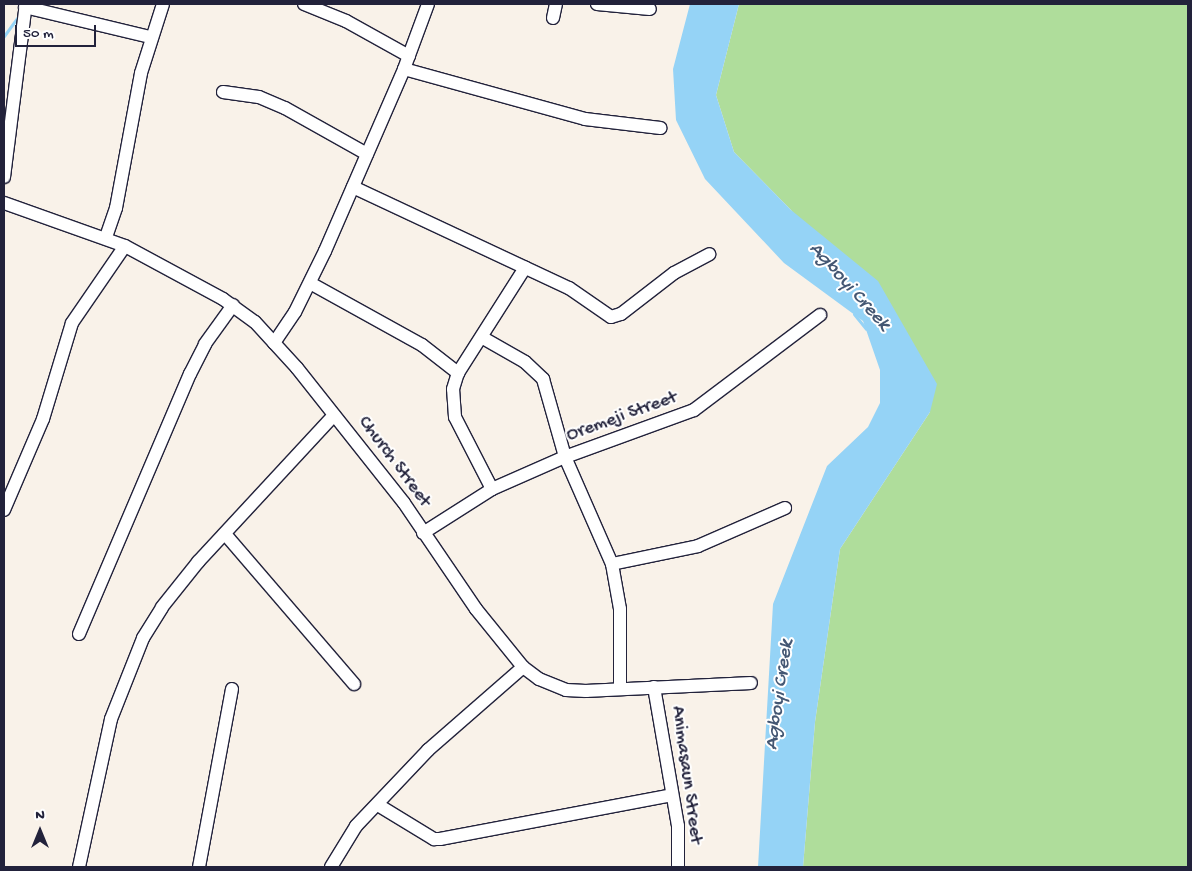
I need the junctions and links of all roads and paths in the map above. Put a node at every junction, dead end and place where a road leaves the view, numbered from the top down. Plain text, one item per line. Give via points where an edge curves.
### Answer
1 (163, 4) edge
2 (304, 4) edge
3 (428, 4) edge
4 (556, 4) edge
5 (597, 4) edge
6 (26, 5) edge
7 (650, 10) dead end
8 (553, 18) dead end
9 (150, 37) junction
10 (409, 56) junction
11 (404, 69) junction
12 (223, 92) dead end
13 (660, 128) dead end
14 (367, 154) junction
15 (4, 177) edge
16 (353, 188) junction
17 (4, 203) edge
18 (106, 237) junction
19 (125, 246) junction
20 (708, 254) dead end
21 (525, 268) junction
22 (310, 284) junction
23 (233, 305) junction
24 (820, 315) dead end
25 (483, 338) junction
26 (274, 343) junction
27 (458, 373) junction
28 (334, 415) junction
29 (565, 457) junction
30 (492, 489) junction
31 (784, 508) dead end
32 (4, 510) edge
33 (423, 533) junction
34 (225, 534) junction
35 (612, 564) junction
36 (80, 634) dead end
37 (523, 667) junction
38 (751, 683) dead end
39 (354, 684) dead end
40 (654, 687) junction
41 (232, 689) dead end
42 (620, 689) junction
43 (672, 795) junction
44 (378, 805) junction
45 (79, 867) edge
46 (199, 867) edge
47 (331, 867) edge
48 (678, 867) edge

1 - 9 street
2 - 10 street via 346,21
3 - 10 street
4 - 8 street
5 - 7 street
6 - 9 street
6 - 15 street
9 - 18 street via 116,208
10 - 11 street
11 - 13 street via 585,119
11 - 14 street
12 - 14 street via 258,97 285,108
14 - 16 street
16 - 21 street
16 - 22 street
17 - 18 street, Church Street
18 - 19 street, Church Street
19 - 23 street, Church Street
19 - 32 street via 72,323 43,419
20 - 21 street via 674,273 616,317 606,314 569,288
21 - 25 street
22 - 26 street
22 - 27 street via 422,345
23 - 26 street, Church Street
23 - 36 street via 205,344 190,374
24 - 29 street, Oremeji Street via 694,410
25 - 27 street
25 - 29 street via 525,362 543,379
26 - 28 street, Church Street
27 - 30 street via 452,401 455,417
28 - 33 street, Church Street via 404,503
28 - 34 street
29 - 30 street, Oremeji Street
29 - 35 street
30 - 33 street, Oremeji Street
31 - 35 street via 698,546
33 - 37 street, Church Street via 476,609
34 - 39 street
34 - 45 street via 162,607 131,663 103,752
35 - 42 street via 620,608
37 - 42 street, Church Street via 539,679 566,690
37 - 44 street via 428,750
38 - 40 street, Church Street
40 - 42 street, Church Street
40 - 43 street, Animasaun Street
41 - 46 street
43 - 44 street via 440,839 434,839
43 - 48 street, Animasaun Street via 678,826
44 - 47 street via 356,826

